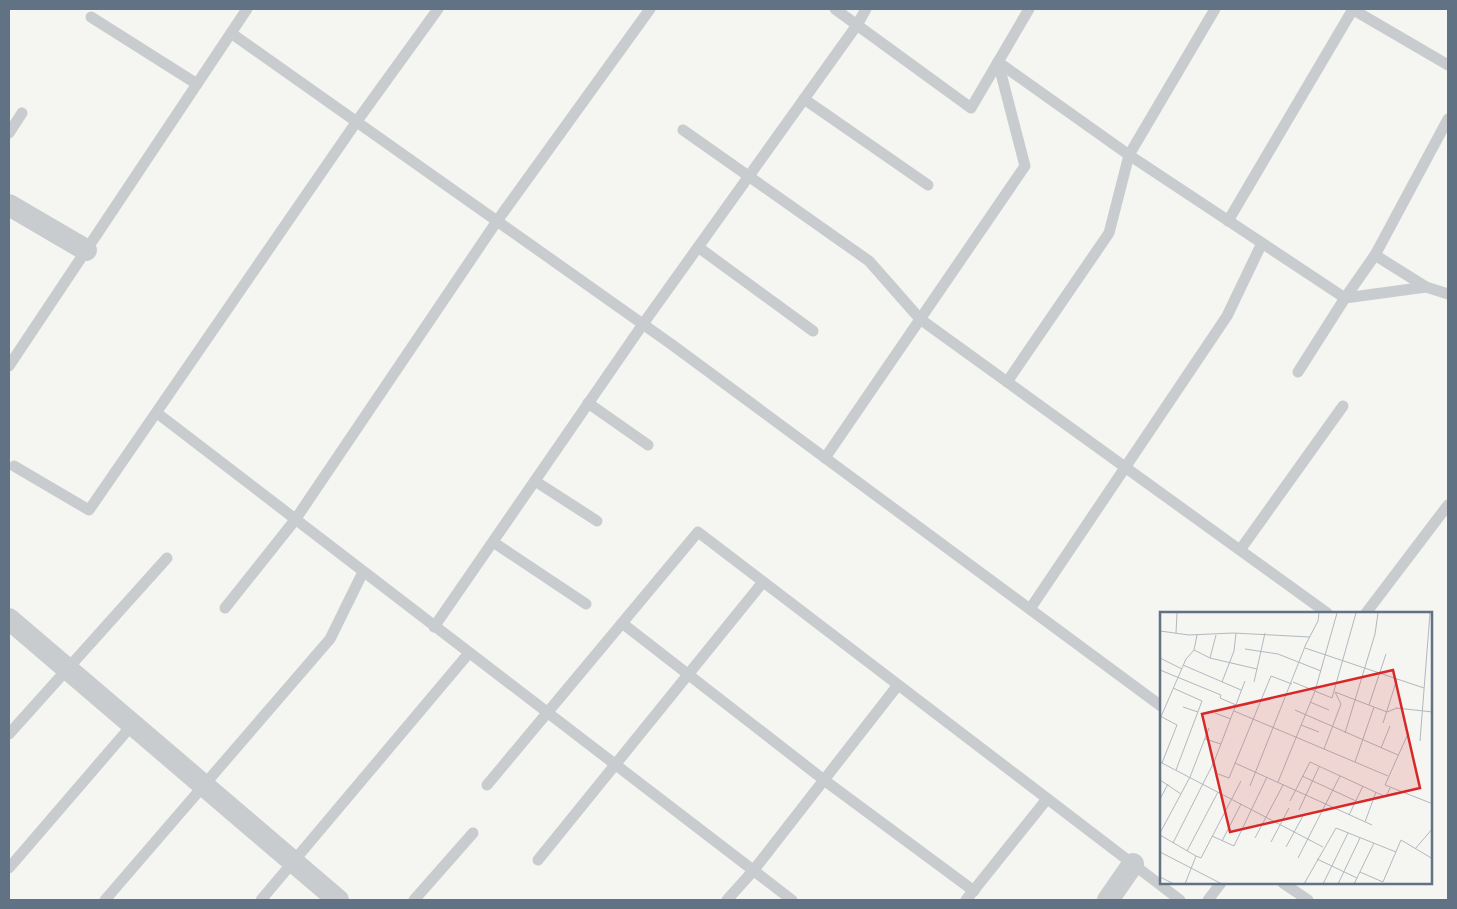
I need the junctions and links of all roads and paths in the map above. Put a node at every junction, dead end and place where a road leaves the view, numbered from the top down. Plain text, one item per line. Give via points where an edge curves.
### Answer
1 (247, 9) edge
2 (438, 9) edge
3 (650, 9) edge
4 (835, 9) edge
5 (866, 9) edge
6 (1029, 9) edge
7 (1215, 9) edge
8 (1352, 9) edge
9 (90, 17) dead end
10 (857, 25) junction
11 (231, 32) junction
12 (998, 62) junction
13 (1448, 65) edge
14 (197, 84) junction
15 (804, 99) junction
16 (22, 113) dead end
17 (1448, 119) edge
18 (357, 121) junction
19 (683, 130) dead end
20 (9, 133) edge
21 (1129, 155) junction
22 (748, 176) junction
23 (928, 186) dead end
24 (9, 205) edge
25 (498, 221) junction
26 (1228, 221) junction
27 (1262, 243) junction
28 (698, 247) junction
29 (86, 250) junction
30 (1375, 255) junction
31 (1426, 287) junction
32 (1448, 294) edge
33 (1345, 298) junction
34 (920, 319) junction
35 (643, 324) junction
36 (813, 330) dead end
37 (9, 366) edge
38 (1298, 372) dead end
39 (1007, 382) junction
40 (588, 404) junction
41 (1343, 406) dead end
42 (156, 413) junction
43 (648, 445) dead end
44 (825, 458) junction
45 (14, 466) dead end
46 (1125, 467) junction
47 (535, 481) junction
48 (1448, 505) edge
49 (294, 520) junction
50 (597, 521) dead end
51 (493, 542) junction
52 (1240, 550) junction
53 (167, 558) dead end
54 (362, 572) junction
55 (762, 582) junction
56 (586, 604) dead end
57 (225, 608) dead end
58 (1030, 609) junction
59 (1326, 612) edge
60 (1367, 612) edge
61 (9, 618) edge
62 (622, 623) junction
63 (434, 627) junction
64 (469, 653) junction
65 (67, 668) junction
66 (688, 674) junction
67 (898, 685) junction
68 (1160, 705) edge
69 (547, 714) junction
70 (132, 725) junction
71 (9, 734) edge
72 (614, 766) junction
73 (824, 780) junction
74 (203, 785) junction
75 (488, 785) dead end
76 (1048, 799) junction
77 (473, 833) dead end
78 (538, 860) dead end
79 (294, 862) junction
80 (1133, 864) junction
81 (9, 868) edge
82 (753, 871) junction
83 (1220, 884) edge
84 (1284, 884) edge
85 (974, 891) junction
86 (105, 900) edge
87 (261, 900) edge
88 (338, 900) edge
89 (414, 900) edge
90 (727, 900) edge
91 (792, 900) edge
92 (966, 900) edge
93 (1108, 900) edge
94 (1180, 900) edge
95 (1208, 900) edge
96 (1308, 900) edge

1 - 11 lane
2 - 18 lane
3 - 25 lane
4 - 10 lane
5 - 10 lane
6 - 12 lane
7 - 21 lane
8 - 13 lane
8 - 26 lane
9 - 14 lane
10 - 12 lane via 971,108
10 - 15 lane
11 - 14 lane
11 - 18 lane
12 - 21 lane
12 - 34 lane via 1025,166
14 - 29 lane
15 - 22 lane
15 - 23 lane
16 - 20 lane
17 - 30 lane
18 - 25 lane
18 - 42 lane
19 - 22 lane
21 - 26 lane
21 - 39 lane via 1109,233
22 - 28 lane
22 - 34 lane via 869,261
24 - 29 street
25 - 35 lane
25 - 49 lane
26 - 27 lane
27 - 33 lane
27 - 46 lane via 1227,316
28 - 35 lane
28 - 36 lane
29 - 37 lane
30 - 31 lane
30 - 33 lane
31 - 32 lane
31 - 33 lane
33 - 38 lane
34 - 39 lane
34 - 44 lane
35 - 40 lane
35 - 44 lane
39 - 46 lane
40 - 43 lane
40 - 47 lane
41 - 52 lane
42 - 45 lane via 89,510
42 - 49 lane
44 - 58 lane
46 - 52 lane
46 - 58 lane
47 - 50 lane
47 - 51 lane
48 - 60 lane
49 - 54 lane
49 - 57 lane
51 - 56 lane
51 - 63 lane
52 - 59 lane
53 - 65 lane
54 - 63 lane
54 - 74 lane via 330,639
55 - 62 lane via 698,532
55 - 66 lane
55 - 67 lane
58 - 68 lane
61 - 65 street
62 - 66 lane
62 - 69 lane
63 - 64 lane
64 - 69 lane
64 - 79 lane
65 - 70 street
65 - 71 lane
66 - 72 lane
66 - 73 lane
67 - 73 lane
67 - 76 lane
69 - 72 lane
69 - 75 lane
70 - 74 street
70 - 81 lane
72 - 78 lane
72 - 82 lane
73 - 82 lane
73 - 85 lane
74 - 79 street
74 - 86 lane
76 - 80 lane
76 - 85 lane
77 - 89 lane
79 - 87 lane
79 - 88 street
80 - 93 street
80 - 94 lane
82 - 90 lane
82 - 91 lane
83 - 95 lane
84 - 96 lane
85 - 92 lane

